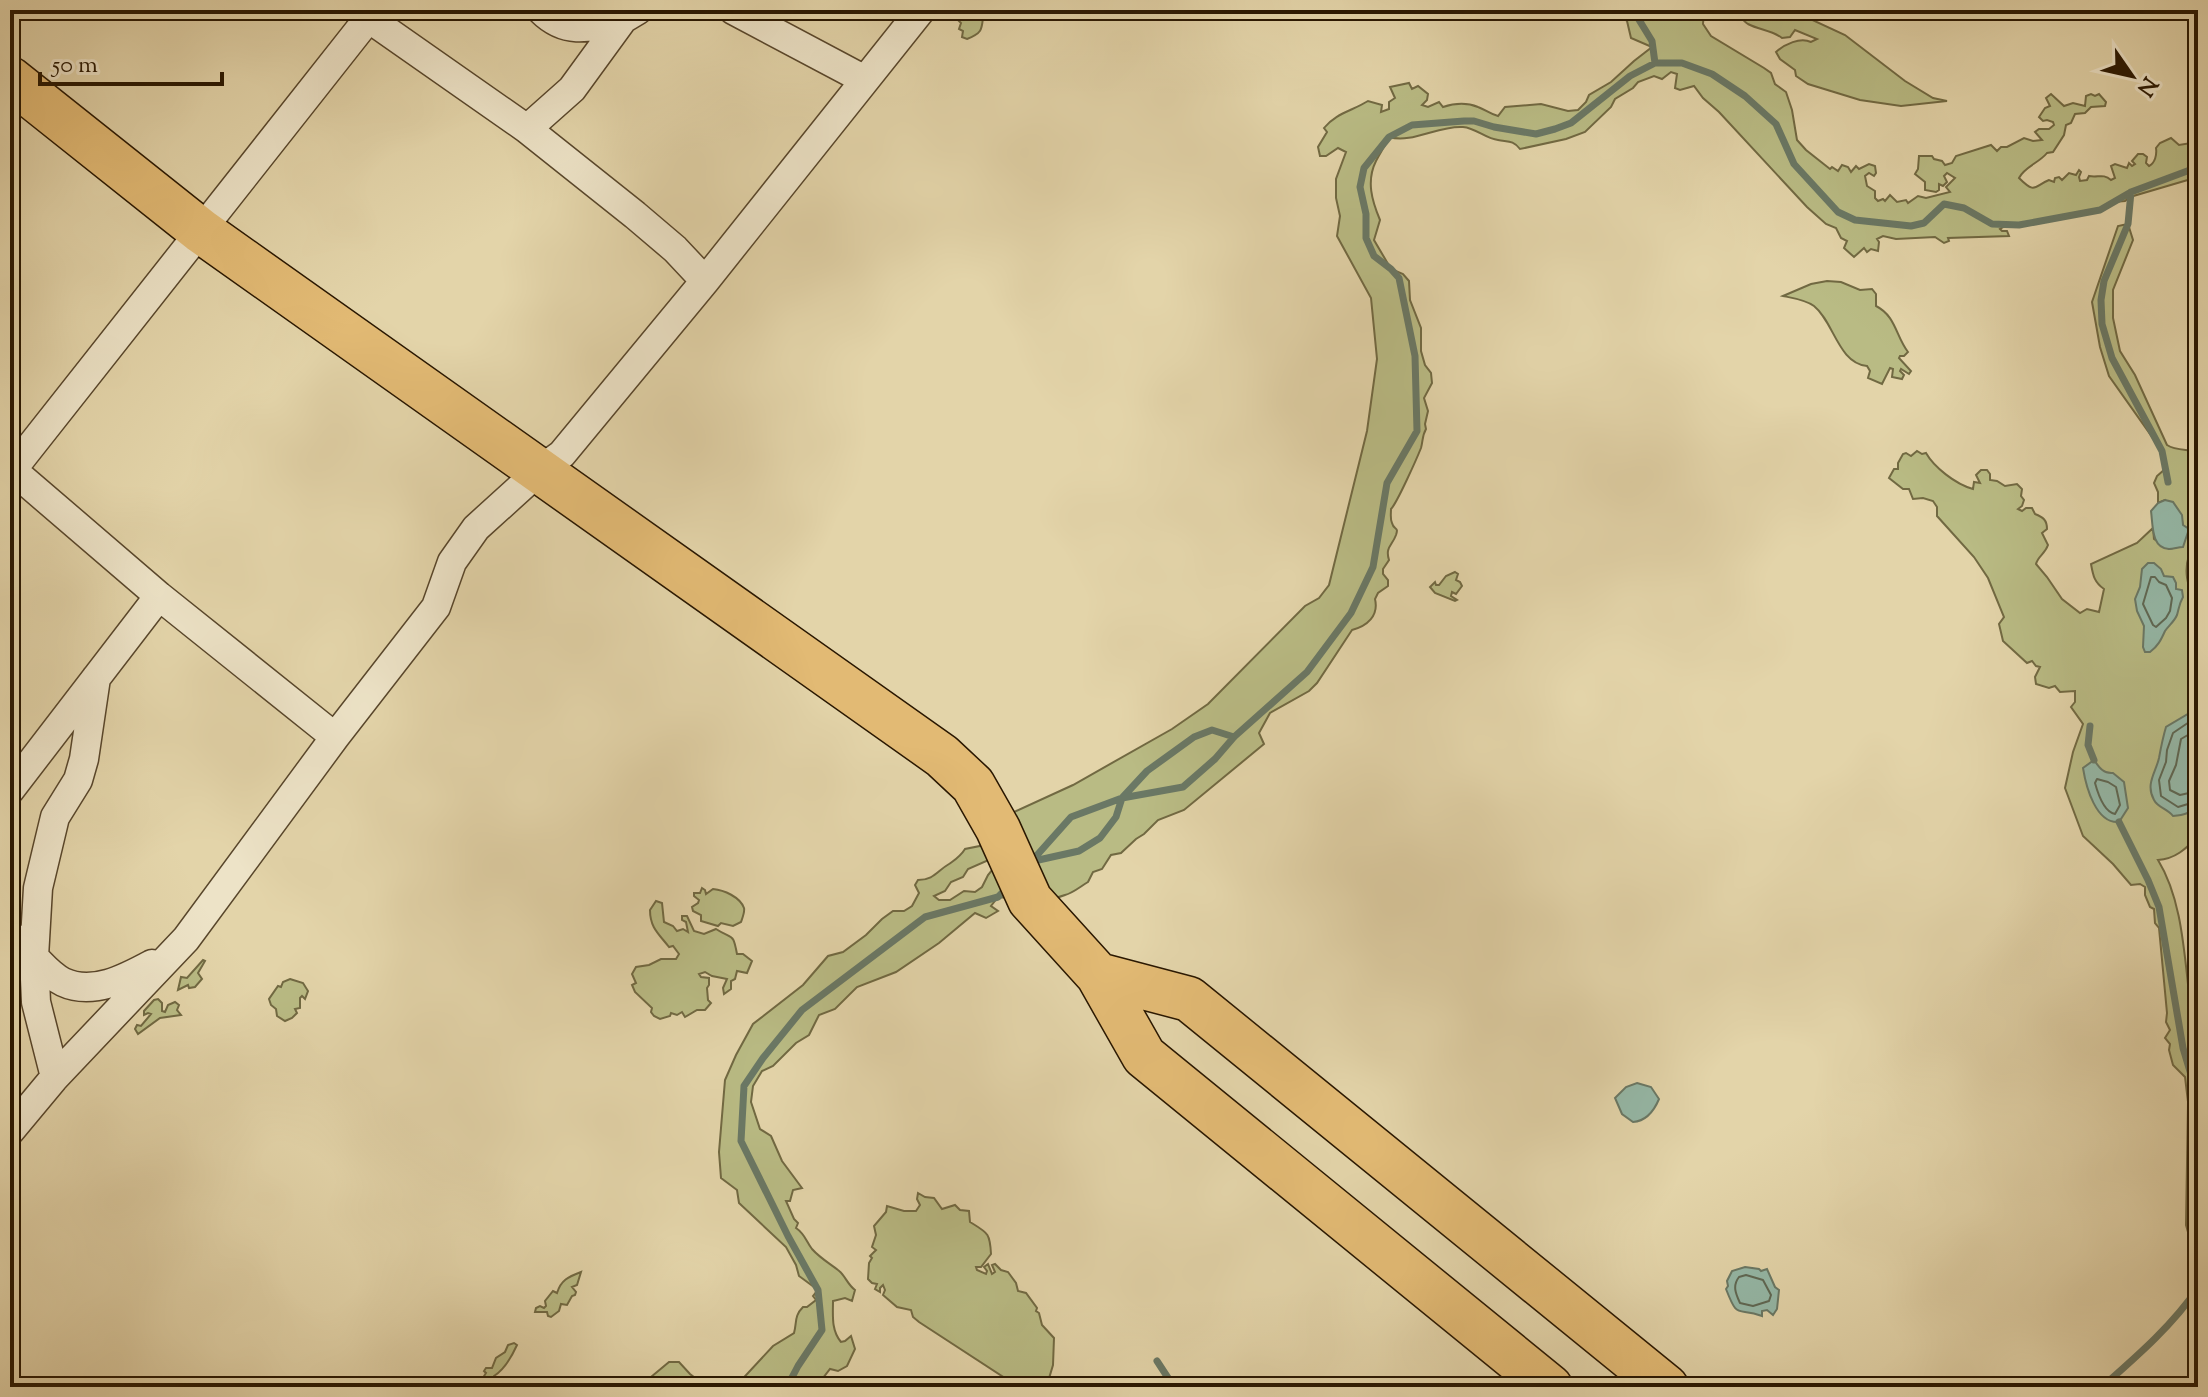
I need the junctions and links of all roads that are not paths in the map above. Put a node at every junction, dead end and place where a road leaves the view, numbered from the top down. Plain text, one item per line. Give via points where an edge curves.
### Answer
1 (541, 10) edge
2 (733, 10) edge
3 (921, 10) edge
4 (367, 13) edge
5 (631, 15) edge
6 (774, 23) edge
7 (10, 79) edge
8 (865, 80) junction
9 (527, 129) junction
10 (201, 231) junction
11 (705, 281) junction
12 (11, 469) edge
13 (540, 470) junction
14 (159, 596) junction
15 (96, 678) junction
16 (335, 737) junction
17 (14, 776) edge
18 (10, 935) edge
19 (174, 952) junction
20 (34, 957) junction
21 (1098, 975) junction
22 (55, 1077) junction
23 (10, 1131) edge
24 (1550, 1387) edge
25 (1666, 1387) edge

1 - 5 street via 568,27 586,28
2 - 6 street
3 - 8 street
4 - 9 street
4 - 10 street
5 - 9 street via 572,89
6 - 8 street
7 - 10 main road
8 - 11 street
9 - 11 street via 645,223
10 - 12 street
10 - 13 main road
11 - 13 street via 562,454
12 - 14 street
13 - 16 street via 476,528 452,562 436,607
13 - 21 main road via 942,756 973,785 1030,900
14 - 15 street
14 - 16 street
15 - 17 street
15 - 20 street via 84,759 78,780 55,817 38,888
16 - 19 street
18 - 20 street
19 - 20 street via 97,986 64,983
19 - 22 street
20 - 22 street via 36,1002
21 - 24 main road via 1144,1056
21 - 25 main road via 1189,999
22 - 23 street

